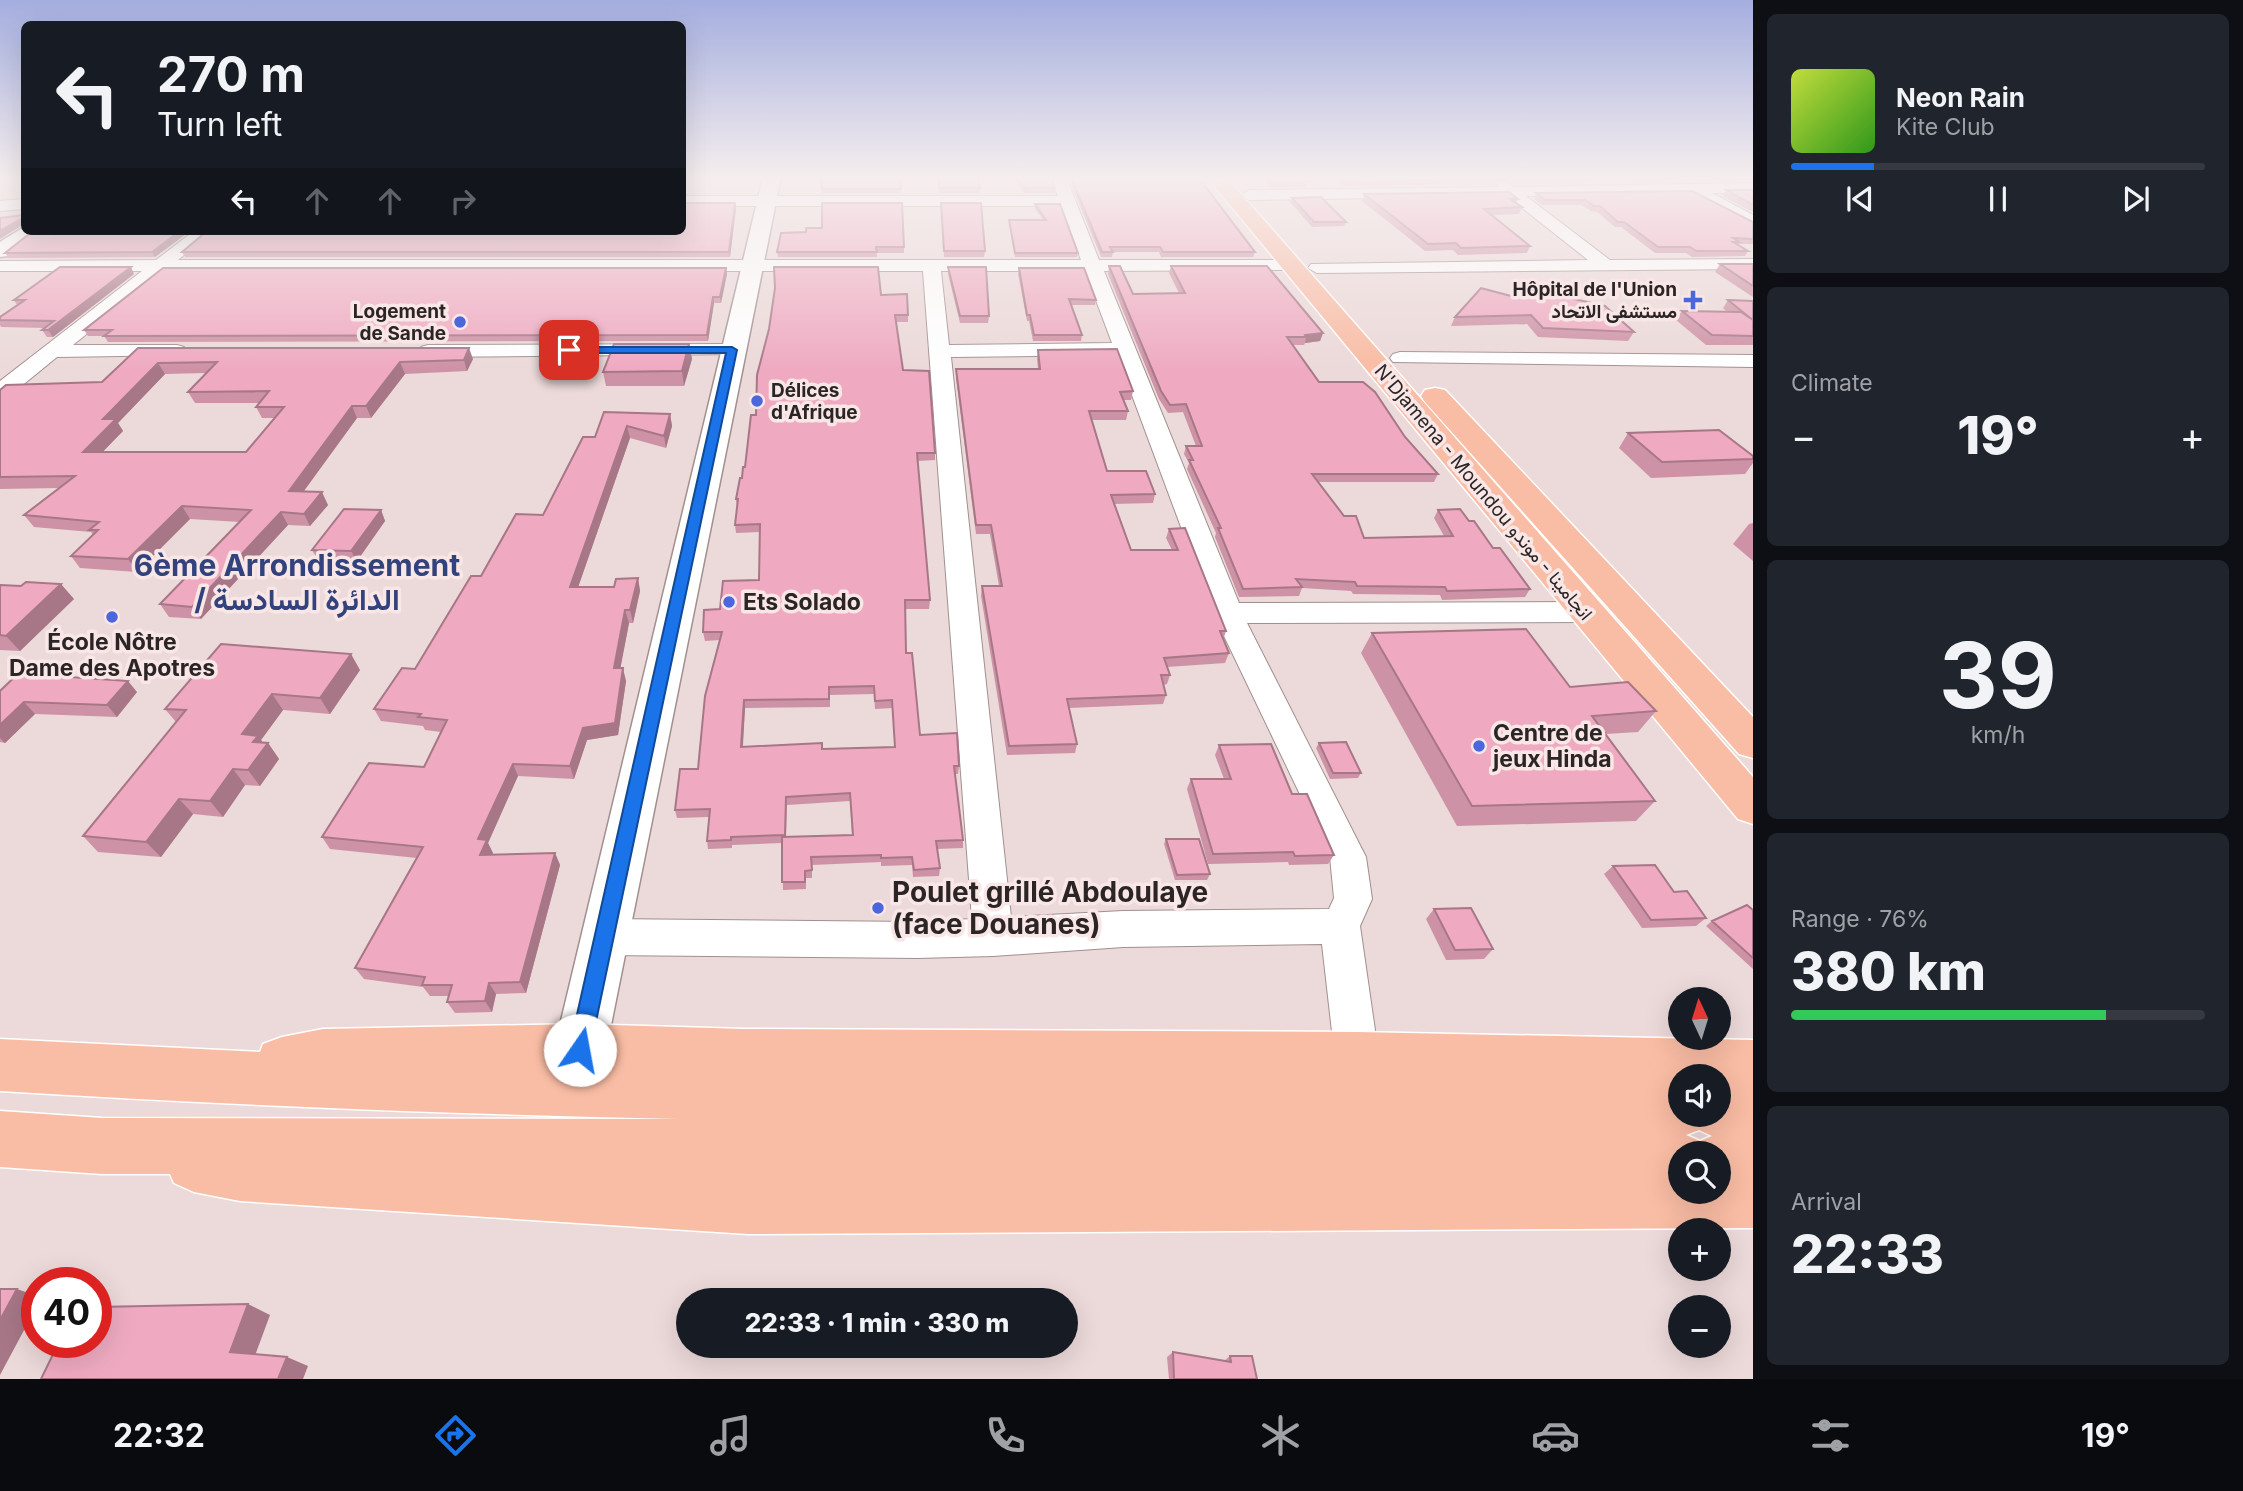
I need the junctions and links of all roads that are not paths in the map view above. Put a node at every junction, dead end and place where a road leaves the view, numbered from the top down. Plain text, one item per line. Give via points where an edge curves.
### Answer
1 (15, 241) edge
2 (192, 241) edge
3 (757, 241) edge
4 (1084, 241) edge
5 (1280, 241) edge
6 (1285, 241) edge
7 (1575, 241) edge
8 (0, 251) edge
9 (1753, 264) edge
10 (1094, 265) junction
11 (1605, 265) junction
12 (0, 266) edge
13 (160, 266) junction
14 (751, 266) junction
15 (932, 266) junction
16 (1305, 267) junction
17 (1124, 349) junction
18 (732, 350) junction
19 (52, 351) junction
20 (191, 351) edge
21 (413, 351) edge
22 (940, 351) junction
23 (1400, 358) junction
24 (1753, 361) edge
25 (0, 392) edge
26 (1586, 612) junction
27 (1228, 613) junction
28 (1753, 743) edge
29 (1753, 807) edge
30 (1340, 926) junction
31 (604, 937) junction
32 (993, 938) junction
33 (580, 1050) junction
34 (1357, 1058) junction
35 (0, 1065) edge
36 (1753, 1066) edge
37 (204, 1077) junction
38 (1668, 1110) edge
39 (1731, 1111) edge
40 (1753, 1111) edge
41 (769, 1120) junction
42 (0, 1139) edge
43 (102, 1146) junction
44 (1753, 1163) edge
45 (1731, 1167) edge
46 (1668, 1172) edge
47 (1668, 1175) edge
48 (1731, 1190) edge
49 (1753, 1199) edge
50 (1727, 1204) edge
51 (1753, 1228) edge

1 - 8 street
2 - 13 street
3 - 14 street
4 - 10 street
5 - 16 main road, N'Djamena - Moundou انجامينا - موندو
6 - 16 main road, N'Djamena - Moundou انجامينا - موندو
7 - 11 street
9 - 11 street
10 - 15 street
10 - 16 street
10 - 17 street
11 - 16 street
12 - 13 street
13 - 14 street
13 - 19 street
14 - 15 street
14 - 18 street
15 - 22 street
16 - 23 main road, N'Djamena - Moundou انجامينا - موندو
16 - 26 main road, N'Djamena - Moundou انجامينا - موندو
17 - 22 street
17 - 27 street
18 - 21 street
18 - 31 street
19 - 20 street
19 - 25 street
22 - 32 street
23 - 24 street
23 - 28 main road, N'Djamena - Moundou انجامينا - موندو
26 - 27 street
26 - 29 main road, N'Djamena - Moundou انجامينا - موندو
27 - 30 street via 1348,857 1353,899
30 - 32 street via 1123,929
30 - 34 street
31 - 32 street
31 - 33 street
33 - 34 main road
33 - 37 main road via 323,1055
34 - 36 main road
35 - 37 main road
37 - 41 main road via 489,1088
38 - 41 main road
39 - 40 main road
41 - 43 main road
41 - 46 main road via 1437,1155
42 - 43 main road
43 - 47 main road via 240,1172 748,1205
44 - 45 main road
48 - 49 main road
50 - 51 main road

